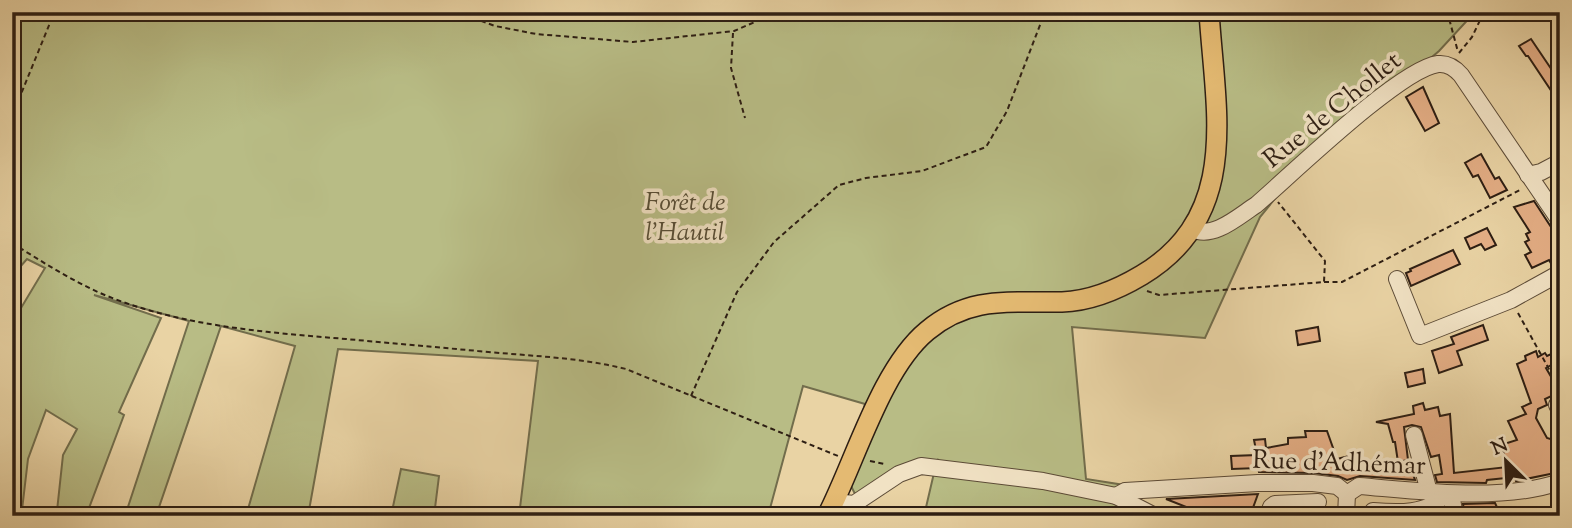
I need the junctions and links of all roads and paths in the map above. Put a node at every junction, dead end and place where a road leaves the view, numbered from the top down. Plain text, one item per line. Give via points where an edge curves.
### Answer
1 (51, 12) edge
2 (457, 12) edge
3 (778, 12) edge
4 (1045, 12) edge
5 (1209, 12) edge
6 (1445, 12) edge
7 (1484, 12) edge
8 (734, 32) junction
9 (1457, 60) junction
10 (12, 116) edge
11 (745, 118) dead end
12 (1560, 162) edge
13 (1531, 179) junction
14 (1270, 192) junction
15 (1560, 221) edge
16 (1193, 229) junction
17 (12, 243) edge
18 (1560, 273) edge
19 (1398, 279) dead end
20 (1324, 282) junction
21 (1127, 284) junction
22 (1511, 300) junction
23 (691, 396) junction
24 (1559, 401) edge
25 (1415, 435) dead end
26 (858, 461) junction
27 (884, 464) dead end
28 (1560, 482) edge
29 (1329, 484) junction
30 (1442, 494) junction
31 (1116, 496) junction
32 (1347, 496) junction
33 (831, 509) edge
34 (1313, 509) edge
35 (1156, 516) edge
36 (1268, 516) edge
37 (1346, 516) edge
38 (1455, 516) edge

1 - 10 path
2 - 8 path via 536,34 634,42
3 - 8 path
4 - 23 path via 1007,111 986,147 922,171 839,185 774,242 737,292
5 - 16 main road via 1215,170
6 - 9 path
7 - 9 path
8 - 11 path via 731,68
9 - 13 street
9 - 14 street, Rue de Chollet via 1429,66 1386,93
12 - 13 street
13 - 15 street
13 - 20 path via 1342,282
14 - 16 street, Rue de Chollet via 1217,230
14 - 20 path via 1325,261
16 - 21 main road via 1162,261
17 - 23 path via 103,294 193,320 278,333 609,365
18 - 22 street
19 - 22 street via 1420,336
20 - 21 path via 1159,295
21 - 26 main road via 1086,300 981,303 941,321 902,358 885,388
22 - 24 path
23 - 26 path
25 - 30 street
26 - 27 path
26 - 33 main road
28 - 30 street, Rue d'Adhémar via 1527,489
29 - 31 street, Rue d'Adhémar via 1258,483 1125,491
29 - 32 street, Rue d'Adhémar via 1342,488
29 - 34 street
30 - 32 street, Rue d'Adhémar via 1359,486
30 - 32 street via 1431,506 1417,510 1369,509
30 - 38 street
31 - 33 street via 1042,481 921,466 899,474 854,504
31 - 35 street
32 - 37 street
34 - 36 street via 1275,504

